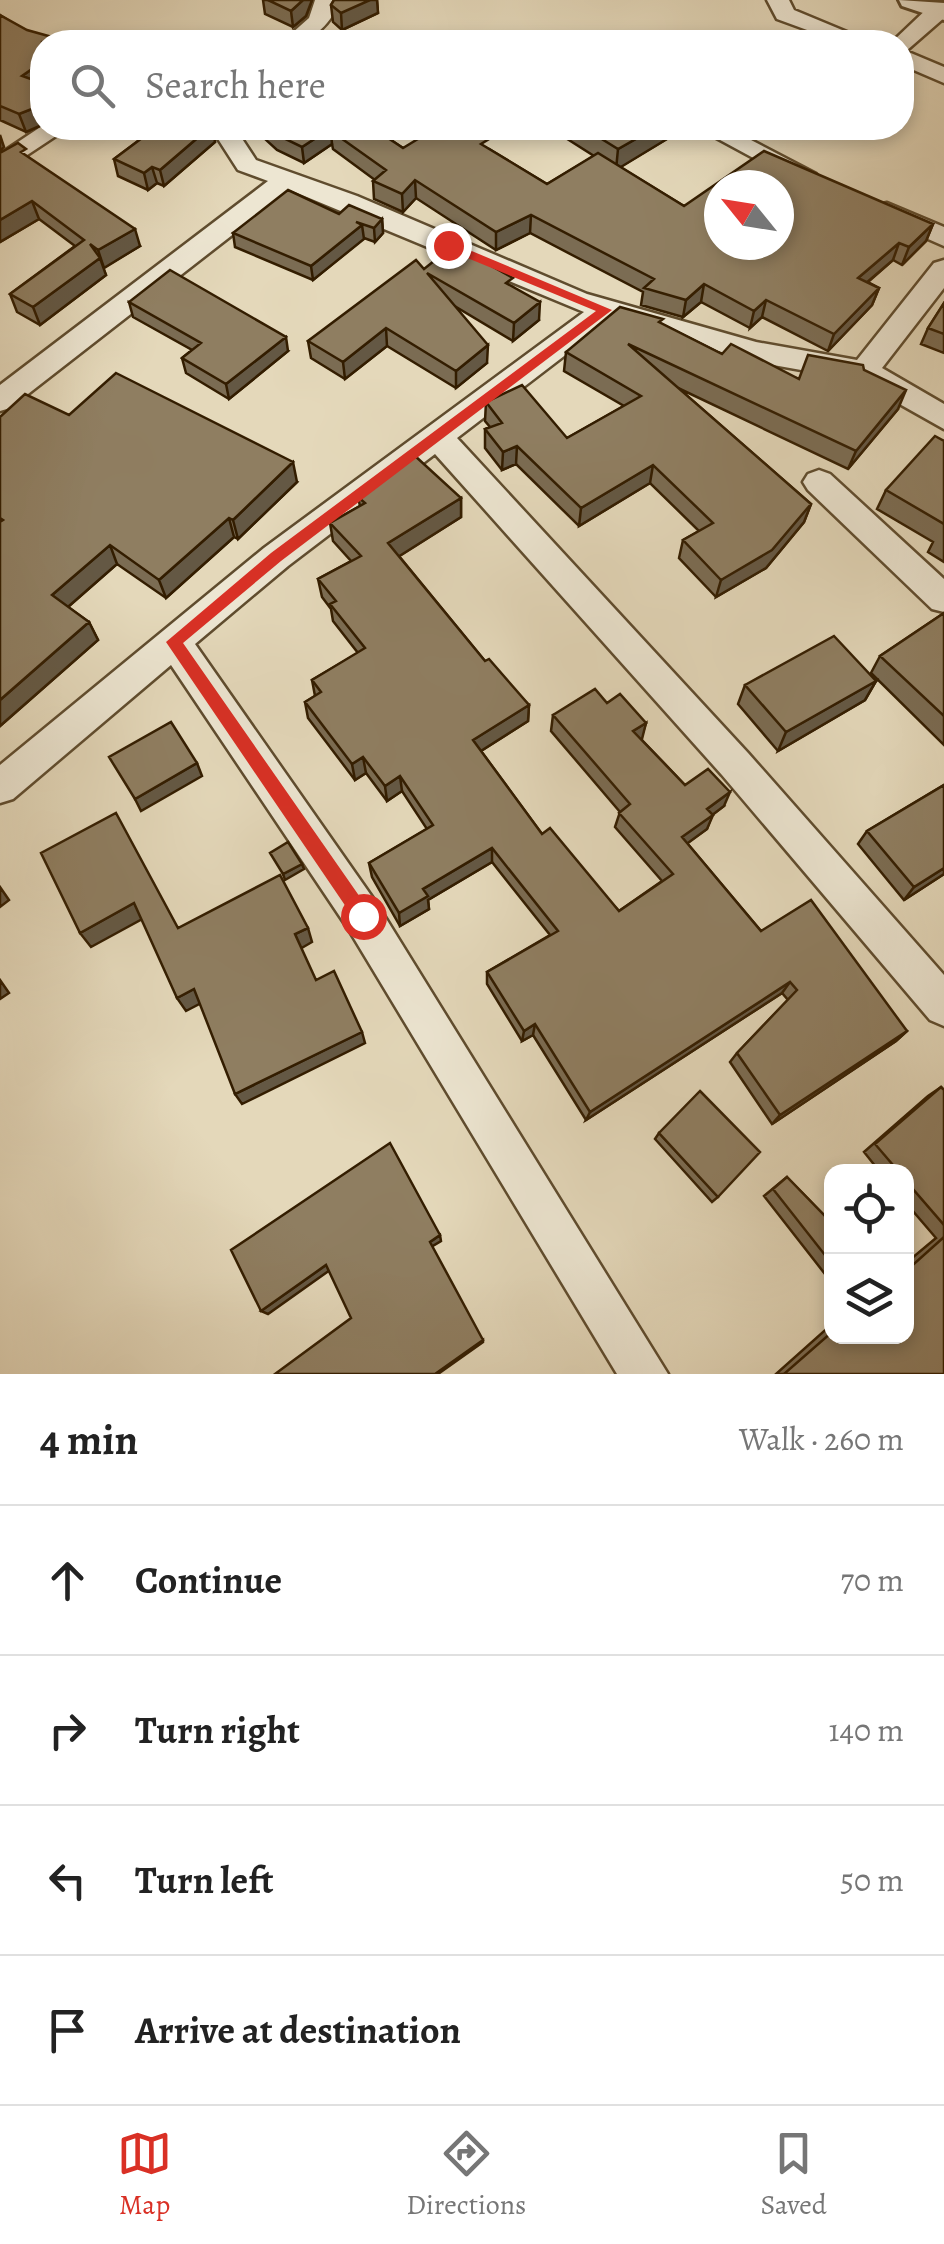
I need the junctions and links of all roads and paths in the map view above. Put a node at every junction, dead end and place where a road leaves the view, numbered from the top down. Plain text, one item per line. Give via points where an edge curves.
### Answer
1 (326, 0) edge
2 (778, 0) edge
3 (930, 5) edge
4 (308, 30) edge
5 (826, 30) edge
6 (912, 30) edge
7 (914, 63) edge
8 (944, 76) edge
9 (38, 140) edge
10 (231, 140) edge
11 (735, 140) edge
12 (0, 165) edge
13 (286, 180) junction
14 (822, 182) edge
15 (866, 202) edge
16 (944, 237) edge
17 (944, 270) edge
18 (606, 310) junction
19 (864, 371) junction
20 (0, 400) edge
21 (944, 418) edge
22 (437, 436) junction
23 (819, 482) dead end
24 (944, 599) edge
25 (174, 642) junction
26 (0, 788) edge
27 (944, 1006) edge
28 (644, 1374) edge

1 - 4 street
2 - 5 street via 785,14
3 - 6 street
7 - 8 street
9 - 12 street
10 - 13 street via 246,165
11 - 14 street
13 - 18 street
13 - 20 street
15 - 16 street
17 - 19 street
18 - 19 street via 756,352
18 - 22 street
19 - 21 street
22 - 25 street
22 - 27 street
23 - 24 street
25 - 26 street
25 - 28 street via 363,916

